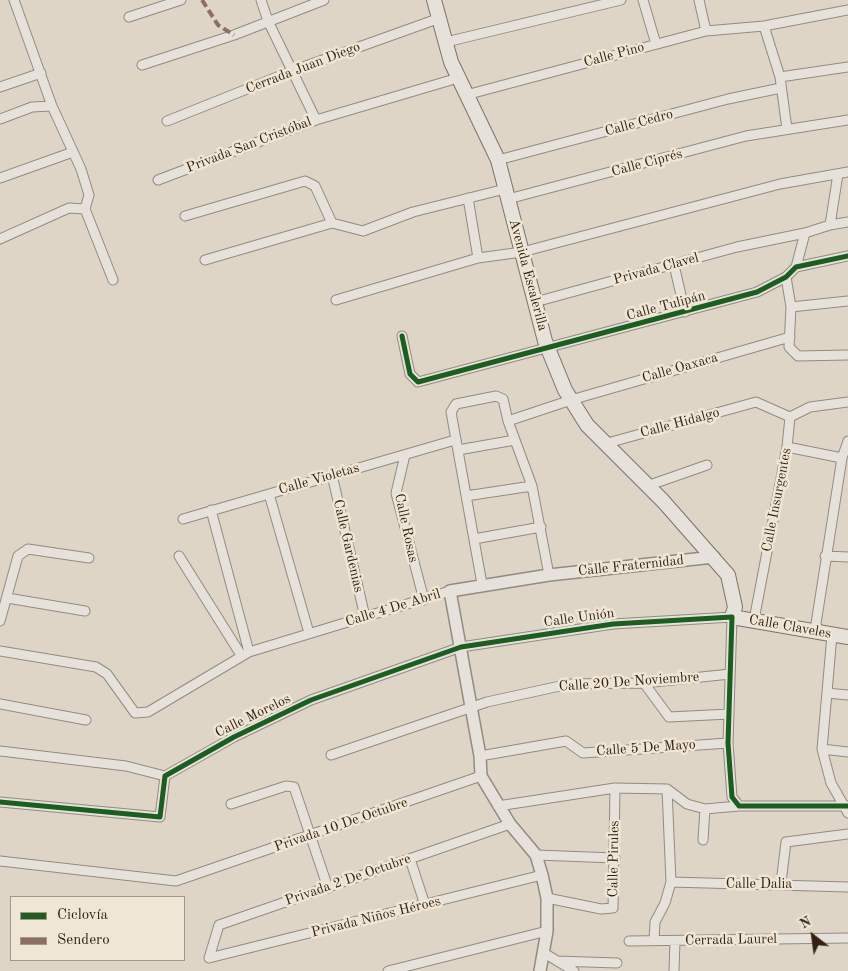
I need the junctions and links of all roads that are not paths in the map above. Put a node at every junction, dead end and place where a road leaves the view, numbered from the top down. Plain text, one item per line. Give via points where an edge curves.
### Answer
1 (14, 0) edge
2 (181, 0) edge
3 (261, 0) edge
4 (324, 0) edge
5 (434, 0) edge
6 (621, 0) edge
7 (643, 0) edge
8 (699, 0) edge
9 (583, 4) edge
10 (848, 10) edge
11 (129, 17) dead end
12 (440, 18) junction
13 (268, 21) junction
14 (764, 26) junction
15 (706, 31) junction
16 (446, 42) junction
17 (656, 44) junction
18 (142, 65) dead end
19 (848, 66) edge
20 (292, 71) junction
21 (41, 73) junction
22 (780, 77) junction
23 (458, 78) junction
24 (0, 87) edge
25 (781, 88) junction
26 (466, 95) junction
27 (52, 106) junction
28 (0, 119) edge
29 (316, 120) junction
30 (848, 120) edge
31 (167, 121) dead end
32 (787, 129) junction
33 (73, 152) junction
34 (498, 160) junction
35 (848, 172) edge
36 (838, 174) junction
37 (0, 178) edge
38 (158, 180) dead end
39 (506, 194) junction
40 (468, 198) junction
41 (85, 209) junction
42 (185, 216) dead end
43 (848, 222) edge
44 (332, 223) junction
45 (830, 225) junction
46 (806, 233) junction
47 (0, 239) edge
48 (522, 252) junction
49 (848, 256) edge
50 (478, 258) junction
51 (205, 260) dead end
52 (674, 265) junction
53 (796, 267) junction
54 (786, 277) junction
55 (113, 280) dead end
56 (336, 300) dead end
57 (848, 301) edge
58 (535, 302) junction
59 (791, 307) junction
60 (685, 312) junction
61 (402, 336) dead end
62 (790, 337) junction
63 (548, 349) junction
64 (848, 354) edge
65 (571, 400) junction
66 (848, 402) edge
67 (790, 417) junction
68 (508, 420) junction
69 (455, 440) junction
70 (515, 440) junction
71 (848, 441) edge
72 (604, 444) junction
73 (787, 447) junction
74 (458, 450) junction
75 (405, 455) junction
76 (842, 458) junction
77 (707, 465) dead end
78 (332, 475) junction
79 (532, 486) junction
80 (647, 486) junction
81 (269, 494) junction
82 (466, 496) junction
83 (211, 510) junction
84 (183, 519) dead end
85 (541, 527) junction
86 (474, 539) junction
87 (180, 556) dead end
88 (825, 556) junction
89 (714, 557) junction
90 (848, 557) edge
91 (89, 558) dead end
92 (549, 575) junction
93 (482, 584) junction
94 (450, 591) junction
95 (8, 598) junction
96 (424, 600) junction
97 (85, 611) dead end
98 (365, 617) junction
99 (732, 617) junction
100 (754, 620) junction
101 (0, 621) edge
102 (816, 630) junction
103 (309, 633) junction
104 (832, 635) junction
105 (848, 637) edge
106 (461, 647) junction
107 (0, 651) edge
108 (245, 653) junction
109 (730, 674) junction
110 (644, 683) junction
111 (827, 693) junction
112 (848, 695) edge
113 (0, 704) edge
114 (470, 708) junction
115 (729, 714) junction
116 (86, 720) dead end
117 (728, 743) junction
118 (822, 749) junction
119 (0, 750) edge
120 (848, 752) edge
121 (331, 754) dead end
122 (480, 756) junction
123 (165, 776) junction
124 (481, 776) junction
125 (615, 788) junction
126 (667, 788) junction
127 (0, 802) edge
128 (231, 804) dead end
129 (498, 806) junction
130 (739, 806) junction
131 (846, 808) edge
132 (706, 809) junction
133 (510, 824) junction
134 (848, 834) edge
135 (309, 836) junction
136 (703, 840) dead end
137 (536, 855) junction
138 (615, 858) junction
139 (410, 859) junction
140 (0, 861) edge
141 (542, 875) junction
142 (671, 882) junction
143 (781, 883) junction
144 (848, 887) edge
145 (328, 888) junction
146 (547, 898) junction
147 (425, 905) junction
148 (547, 930) junction
149 (848, 938) edge
150 (675, 940) junction
151 (629, 941) dead end
152 (654, 941) junction
153 (544, 953) junction
154 (209, 958) joint
155 (557, 961) junction
156 (617, 963) dead end
157 (388, 971) edge
158 (540, 971) edge
159 (574, 971) edge
160 (674, 971) edge

1 - 21 street
2 - 11 street
3 - 13 street
4 - 13 street
5 - 12 main road, Avenida Escalerilla
6 - 9 street
7 - 17 street
8 - 15 street
9 - 16 street via 478,36
10 - 14 street, Calle Pino
12 - 16 main road, Avenida Escalerilla
12 - 20 street, Cerrada Juan Diego
13 - 18 street
13 - 20 street
14 - 15 street, Calle Pino
14 - 22 street
15 - 17 street, Calle Pino
16 - 23 main road, Avenida Escalerilla
17 - 26 street, Calle Pino
19 - 22 street
20 - 29 street
20 - 31 street, Cerrada Juan Diego
21 - 24 street
21 - 27 street
22 - 25 street
23 - 26 main road, Avenida Escalerilla
23 - 29 street, Privada San Cristóbal
25 - 32 street
25 - 34 street, Calle Cedro
26 - 34 main road, Avenida Escalerilla
27 - 28 street via 32,107
27 - 33 street
29 - 38 street, Privada San Cristóbal
30 - 32 street, Calle Ciprés
32 - 39 street, Calle Ciprés
33 - 37 street
33 - 41 street via 89,195
34 - 39 main road, Avenida Escalerilla
35 - 36 street
36 - 45 street
36 - 48 street via 780,184
39 - 40 street, Calle Ciprés
39 - 48 main road, Avenida Escalerilla
40 - 44 street, Calle Ciprés via 413,212 363,231
40 - 50 street
41 - 47 street via 68,208
41 - 55 street
42 - 44 street via 305,181 315,186
43 - 45 street, Privada Clavel
44 - 51 street
45 - 46 street, Privada Clavel
46 - 52 street, Privada Clavel
46 - 53 street
48 - 50 street
48 - 58 main road, Avenida Escalerilla
49 - 53 street
50 - 56 street
52 - 58 street, Privada Clavel
52 - 60 street
53 - 54 street, Calle Tulipán
54 - 59 street
54 - 60 street, Calle Tulipán via 757,292
57 - 59 street
58 - 63 main road, Avenida Escalerilla
59 - 62 street
60 - 63 street, Calle Tulipán
61 - 63 street, Calle Tulipán via 410,374 418,382
62 - 64 street via 789,347 798,356
62 - 65 street, Calle Oaxaca
63 - 65 main road, Avenida Escalerilla
65 - 68 street, Calle Oaxaca
65 - 72 main road, Avenida Escalerilla
66 - 67 street via 810,407
67 - 72 street, Calle Hidalgo via 756,402
67 - 73 street, Calle Insurgentes
68 - 69 street via 503,400 496,396 456,404 451,412
68 - 70 street
69 - 74 street
69 - 75 street, Calle Violetas
70 - 74 street
70 - 79 street
71 - 76 street
72 - 80 main road, Avenida Escalerilla
73 - 76 street
73 - 100 street, Calle Insurgentes
74 - 82 street
75 - 78 street, Calle Violetas
75 - 96 street, Calle Rosas via 396,493
76 - 88 street
77 - 80 street
78 - 81 street, Calle Violetas
78 - 98 street, Calle Gardenias
79 - 82 street
79 - 85 street
80 - 89 main road, Avenida Escalerilla
81 - 83 street, Calle Violetas
81 - 103 street
82 - 86 street
83 - 84 street, Calle Violetas
83 - 108 street
85 - 86 street
85 - 92 street
86 - 93 street
87 - 108 street
88 - 90 street
88 - 102 street
89 - 92 street, Calle Fraternidad
89 - 99 main road, Avenida Escalerilla via 728,575 736,607
91 - 95 street via 28,549 18,556
92 - 93 street, Calle 4 De Abril
93 - 94 street, Calle 4 De Abril
94 - 96 street, Calle 4 De Abril
94 - 106 street
95 - 97 street
95 - 101 street
96 - 98 street, Calle 4 De Abril
98 - 103 street, Calle 4 De Abril
99 - 100 main road, Calle Claveles
99 - 106 street, Calle Unión via 613,624
99 - 109 street
100 - 102 main road, Calle Claveles
102 - 104 main road, Calle Claveles
103 - 108 street, Calle 4 De Abril
104 - 105 main road, Calle Claveles
104 - 111 street
106 - 114 street
106 - 123 street, Calle Morelos via 311,700 234,737
107 - 108 street, Calle 4 De Abril via 96,667 107,674 135,712 148,712
109 - 110 street, Calle 20 De Noviembre
109 - 115 street
110 - 114 street, Calle 20 De Noviembre via 569,684
110 - 115 street via 669,717
111 - 112 street
111 - 118 street
113 - 116 street
114 - 121 street, Calle 20 De Noviembre
114 - 122 street
115 - 117 street
117 - 122 street, Calle 5 De Mayo via 583,753 566,741
117 - 130 street via 732,796
118 - 120 street
118 - 131 street via 831,783
119 - 123 street via 126,766
122 - 124 street
123 - 127 street via 160,817
124 - 129 street
124 - 135 street, Privada 10 De Octubre
125 - 126 street
125 - 129 street
125 - 138 street, Calle Pirules
126 - 132 street via 687,804
126 - 142 street
128 - 135 street via 286,786 294,787
129 - 133 street
130 - 131 street
130 - 132 street
132 - 136 street
133 - 137 street
133 - 139 street, Privada 2 De Octubre
134 - 143 street via 786,842
135 - 140 street, Privada 10 De Octubre via 176,881
135 - 145 street
137 - 138 street
137 - 141 street
138 - 146 street, Calle Pirules via 615,893 610,910
139 - 145 street, Privada 2 De Octubre
139 - 147 street
141 - 146 street
141 - 147 street, Privada Niños Héroes
142 - 143 street, Calle Dalia via 707,885
142 - 152 street via 656,922
143 - 144 street, Calle Dalia
145 - 154 street, Privada 2 De Octubre via 219,925
146 - 148 street
147 - 154 street, Privada Niños Héroes
148 - 153 street
148 - 157 street
149 - 150 street, Cerrada Laurel
150 - 152 street
150 - 160 street, Cerrada Laurel
151 - 152 street
153 - 155 street
153 - 158 street
155 - 156 street
155 - 159 street

